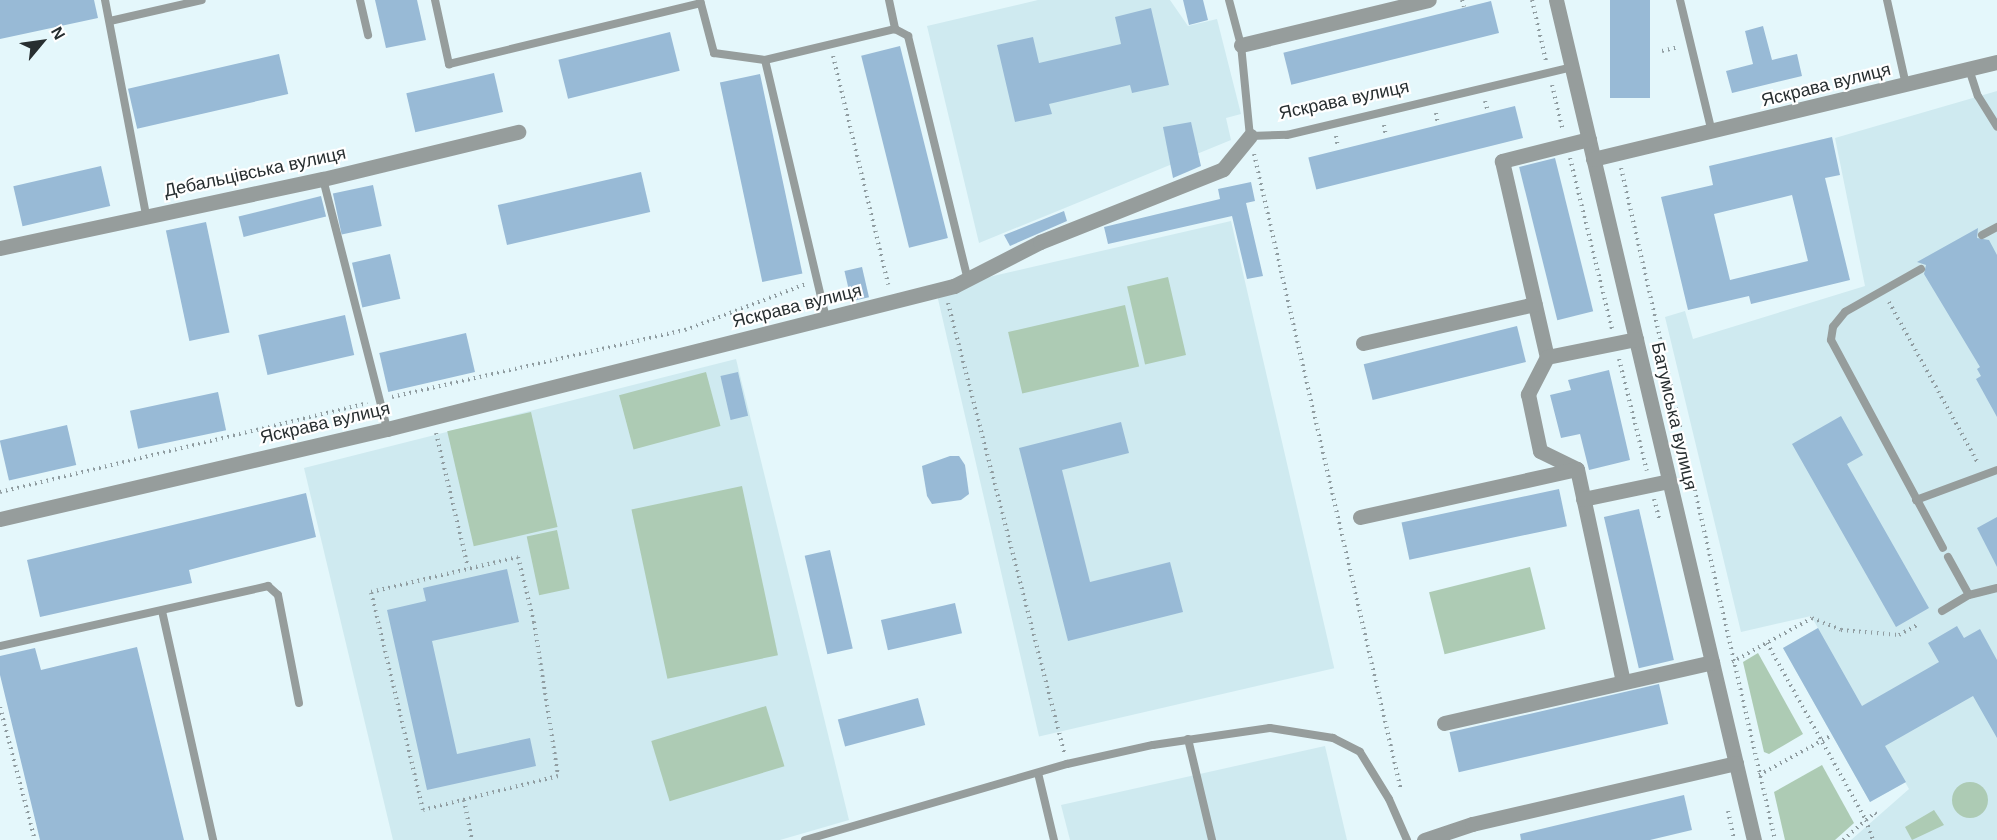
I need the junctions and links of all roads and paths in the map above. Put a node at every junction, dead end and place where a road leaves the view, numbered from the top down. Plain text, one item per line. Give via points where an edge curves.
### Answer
1 (105, 0) edge
2 (202, 0) edge
3 (360, 0) edge
4 (435, 0) edge
5 (889, 0) edge
6 (1229, 0) edge
7 (1429, 0) edge
8 (1462, 0) edge
9 (1532, 0) edge
10 (1557, 0) edge
11 (1680, 0) edge
12 (1887, 0) edge
13 (701, 1) edge
14 (1464, 7) dead end
15 (110, 21) junction
16 (895, 29) junction
17 (368, 35) dead end
18 (830, 44) junction
19 (1241, 45) junction
20 (765, 60) junction
21 (1997, 62) edge
22 (1573, 67) junction
23 (1969, 69) junction
24 (1549, 72) junction
25 (1906, 86) junction
26 (1997, 127) edge
27 (518, 132) dead end
28 (1712, 132) junction
29 (1250, 136) junction
30 (1588, 139) junction
31 (1567, 146) junction
32 (1618, 153) junction
33 (1593, 159) junction
34 (323, 179) junction
35 (146, 215) junction
36 (1997, 227) edge
37 (1982, 235) dead end
38 (0, 248) edge
39 (1921, 269) dead end
40 (818, 279) junction
41 (888, 284) dead end
42 (961, 284) junction
43 (1882, 291) junction
44 (1535, 304) junction
45 (826, 318) junction
46 (1635, 339) junction
47 (1363, 343) dead end
48 (1615, 343) junction
49 (1547, 357) junction
50 (379, 400) junction
51 (387, 429) junction
52 (436, 430) dead end
53 (1576, 469) junction
54 (1997, 470) edge
55 (1984, 475) junction
56 (1669, 481) junction
57 (1650, 485) junction
58 (0, 492) edge
59 (1583, 499) junction
60 (1916, 500) junction
61 (1360, 517) dead end
62 (0, 519) edge
63 (1662, 530) dead end
64 (1942, 548) dead end
65 (1948, 557) dead end
66 (468, 567) junction
67 (1997, 588) edge
68 (1969, 595) junction
69 (162, 611) junction
70 (1942, 611) dead end
71 (1917, 625) dead end
72 (1767, 643) junction
73 (0, 646) edge
74 (1712, 662) junction
75 (1732, 662) junction
76 (1623, 681) junction
77 (299, 702) dead end
78 (0, 707) edge
79 (1444, 723) dead end
80 (1832, 735) dead end
81 (1188, 739) junction
82 (1821, 741) junction
83 (1736, 763) junction
84 (1067, 764) junction
85 (1038, 773) junction
86 (1760, 775) junction
87 (1740, 780) junction
88 (1402, 797) dead end
89 (464, 800) junction
90 (1727, 809) dead end
91 (1879, 816) dead end
92 (1866, 820) junction
93 (35, 840) edge
94 (213, 840) edge
95 (472, 840) edge
96 (805, 840) edge
97 (1054, 840) edge
98 (1212, 840) edge
99 (1407, 840) edge
100 (1424, 840) edge
101 (1734, 840) edge
102 (1754, 840) edge
103 (1775, 840) edge
104 (1844, 840) edge
105 (1873, 840) edge

1 - 15 lane
2 - 15 lane
3 - 17 lane
4 - 13 lane via 449,64
5 - 16 lane
6 - 19 lane
7 - 19 street
8 - 14 path
9 - 24 path
10 - 22 street, Батумська вулиця
11 - 28 lane
12 - 25 lane
13 - 20 lane via 714,53
15 - 35 lane
16 - 18 lane
16 - 42 lane via 908,36
18 - 20 lane
18 - 41 path
19 - 29 lane
20 - 40 lane
21 - 23 street, Яскрава вулиця
22 - 24 lane, Яскрава вулиця
22 - 30 street, Батумська вулиця
23 - 25 street, Яскрава вулиця
23 - 26 lane via 1978,96
24 - 29 lane, Яскрава вулиця via 1287,135
24 - 31 path
25 - 28 street, Яскрава вулиця
27 - 34 street, Дебальцівська вулиця
28 - 32 street, Яскрава вулиця
29 - 42 street, Яскрава вулиця via 1223,170 1040,242
29 - 88 path
30 - 31 street
30 - 33 street, Батумська вулиця
31 - 44 street via 1502,161
31 - 48 path
32 - 33 street, Яскрава вулиця
32 - 75 path
33 - 46 street, Батумська вулиця
34 - 35 street, Дебальцівська вулиця
34 - 50 lane
35 - 38 street, Дебальцівська вулиця
36 - 37 lane
39 - 43 lane
40 - 45 lane
40 - 50 path via 685,330
42 - 45 street, Яскрава вулиця
42 - 84 path via 947,298
43 - 55 path
43 - 60 lane via 1837,318 1831,340
44 - 47 street
44 - 49 street
45 - 51 street, Яскрава вулиця
46 - 48 street
46 - 56 street, Батумська вулиця
48 - 49 street
48 - 57 path
49 - 53 street via 1528,394 1540,452
50 - 51 lane
50 - 58 path
51 - 62 street, Яскрава вулиця
52 - 66 path
53 - 59 street
53 - 61 street
54 - 55 lane
55 - 60 lane
56 - 57 street
56 - 74 street, Батумська вулиця
57 - 59 street
57 - 63 path
59 - 76 street
60 - 64 lane
65 - 68 lane
66 - 89 path via 371,592 423,810
66 - 89 path via 518,557 534,622 558,776
67 - 68 lane
68 - 70 lane
69 - 73 lane
69 - 77 lane via 268,586 275,588
69 - 94 lane
71 - 72 path via 1899,635 1841,630 1812,618
72 - 75 path
72 - 82 path
74 - 76 street
74 - 83 street, Батумська вулиця
75 - 86 path
76 - 79 street
78 - 93 path
80 - 82 path
81 - 84 lane
81 - 98 lane
81 - 99 lane via 1270,728 1333,738 1360,752 1389,799
82 - 86 path
82 - 92 path
83 - 87 street, Батумська вулиця
83 - 100 street via 1482,822
84 - 85 lane
85 - 96 lane
85 - 97 lane
86 - 87 path
86 - 103 path
87 - 102 street, Батумська вулиця
89 - 95 path
90 - 101 path
91 - 92 path via 1875,813
92 - 104 path
92 - 105 path

